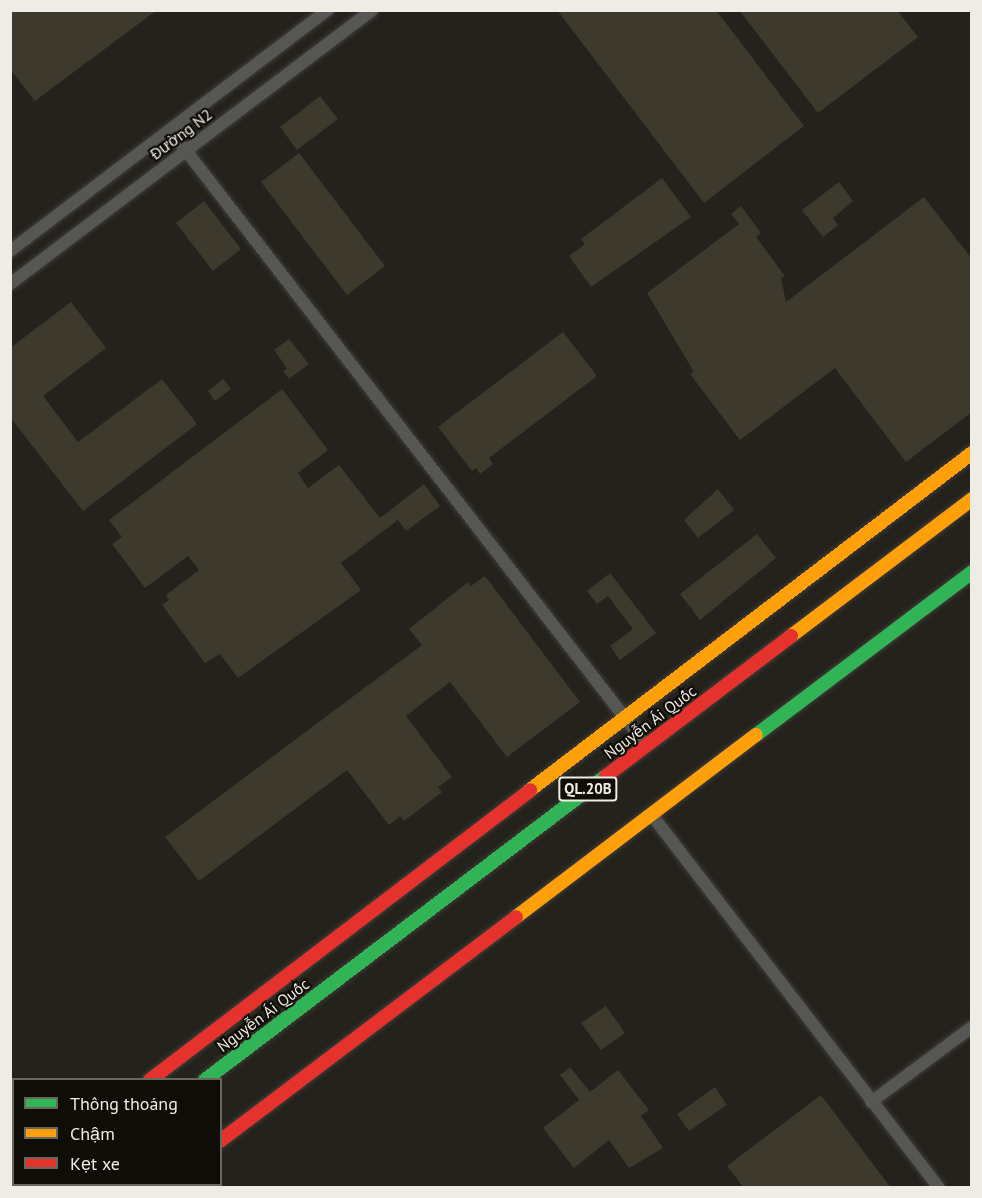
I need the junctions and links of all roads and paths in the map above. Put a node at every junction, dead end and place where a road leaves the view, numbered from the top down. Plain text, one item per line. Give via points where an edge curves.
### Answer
1 (328, 10) edge
2 (372, 10) edge
3 (170, 130) junction
4 (187, 151) junction
5 (10, 251) edge
6 (10, 284) edge
7 (972, 453) edge
8 (972, 499) edge
9 (972, 572) edge
10 (623, 719) junction
11 (646, 746) junction
12 (651, 814) junction
13 (972, 1027) edge
14 (153, 1078) edge
15 (208, 1078) edge
16 (871, 1102) junction
17 (222, 1139) edge
18 (939, 1188) edge

1 - 3 street, Đường N2
2 - 4 street, Đường N2
3 - 4 street
3 - 5 street, Đường N2
4 - 6 street, Đường N2
4 - 10 street
7 - 10 main road
8 - 11 main road, Nguyễn Ái Quốc / QL.20B
9 - 12 main road
10 - 11 street
10 - 14 main road
11 - 15 main road, Nguyễn Ái Quốc / QL.20B
12 - 16 street
12 - 17 main road
13 - 16 street
16 - 18 street

